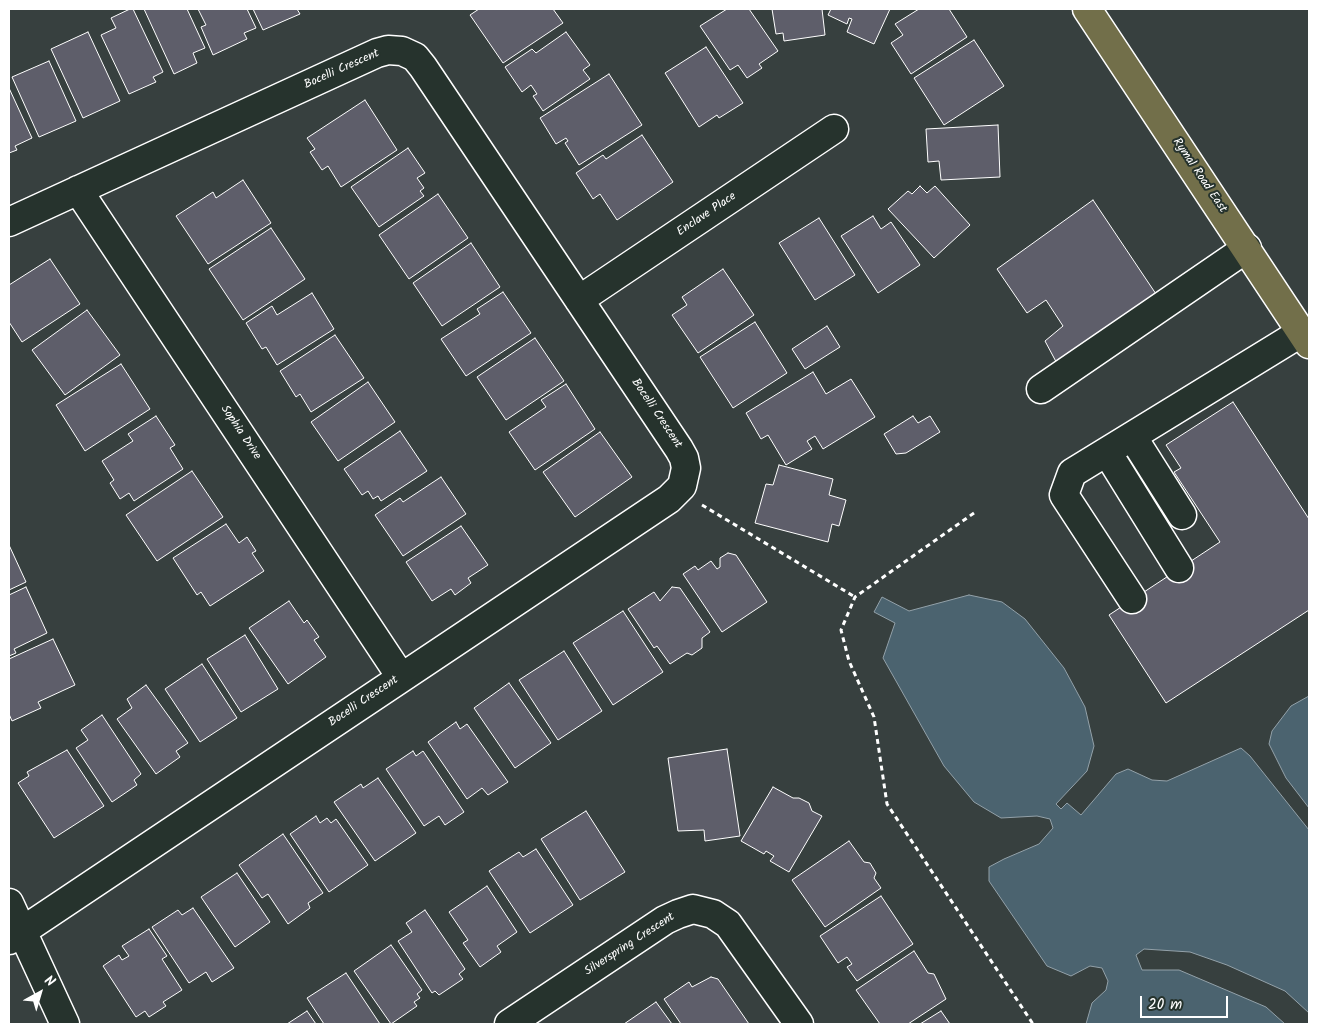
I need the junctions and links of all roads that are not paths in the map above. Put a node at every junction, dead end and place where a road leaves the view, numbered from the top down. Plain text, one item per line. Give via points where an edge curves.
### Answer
1 (1087, 9) edge
2 (834, 129) dead end
3 (78, 190) junction
4 (9, 222) edge
5 (1247, 248) junction
6 (579, 300) junction
7 (1305, 338) edge
8 (1041, 389) dead end
9 (1132, 436) junction
10 (1107, 452) junction
11 (1182, 515) dead end
12 (1179, 568) dead end
13 (1132, 599) dead end
14 (402, 677) junction
15 (9, 903) edge
16 (16, 935) edge
17 (65, 1024) edge
18 (509, 1024) edge
19 (799, 1024) edge

1 - 5 main road, Rymal Road East
2 - 6 street, Enclave Place
3 - 4 street, Bocelli Crescent
3 - 6 street, Bocelli Crescent via 377,53 402,51 415,57 423,67
3 - 14 street, Sophia Drive
5 - 7 main road, Rymal Road East
5 - 8 street
6 - 14 street, Bocelli Crescent via 682,454 686,474 678,491 669,499
7 - 9 street
9 - 10 street
9 - 11 street
10 - 12 street
10 - 13 street via 1072,473 1064,495
14 - 16 street, Bocelli Crescent
15 - 16 street
16 - 17 street
18 - 19 street, Silverspring Crescent via 665,920 678,914 704,910 728,924

